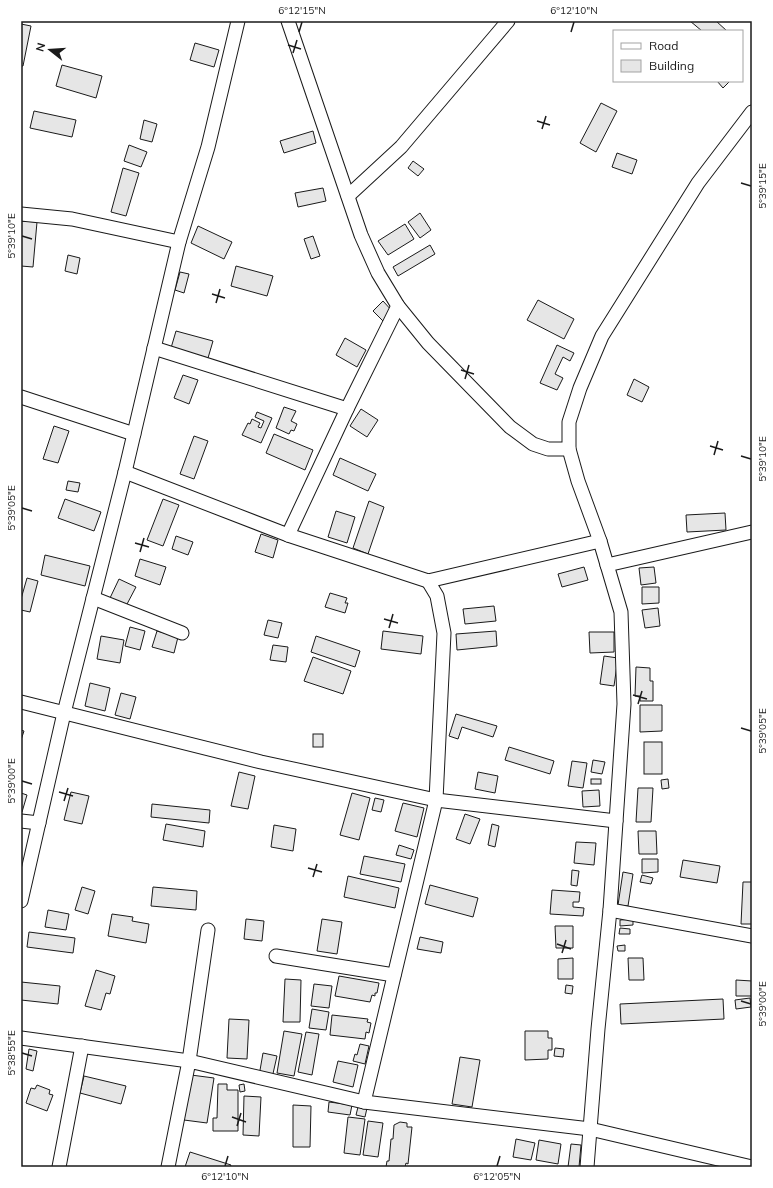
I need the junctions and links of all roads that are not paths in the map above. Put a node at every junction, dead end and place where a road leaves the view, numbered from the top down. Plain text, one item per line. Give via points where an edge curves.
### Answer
1 (238, 21) edge
2 (288, 21) edge
3 (508, 21) edge
4 (752, 112) edge
5 (348, 196) junction
6 (21, 214) edge
7 (179, 242) junction
8 (398, 306) junction
9 (154, 348) junction
10 (21, 397) edge
11 (347, 410) junction
12 (134, 434) junction
13 (569, 449) junction
14 (125, 472) junction
15 (752, 532) edge
16 (288, 535) junction
17 (600, 541) junction
18 (607, 565) junction
19 (428, 581) junction
20 (93, 598) junction
21 (182, 633) dead end
22 (21, 702) edge
23 (64, 713) junction
24 (436, 800) junction
25 (21, 821) edge
26 (616, 821) junction
27 (39, 823) junction
28 (21, 901) edge
29 (610, 910) junction
30 (208, 930) dead end
31 (752, 936) edge
32 (276, 956) dead end
33 (394, 975) junction
34 (21, 1038) edge
35 (82, 1046) junction
36 (189, 1061) junction
37 (364, 1102) junction
38 (590, 1129) junction
39 (719, 1163) edge
40 (59, 1167) edge
41 (168, 1167) edge
42 (587, 1167) edge
43 (752, 1167) edge

1 - 7 street via 208,147
2 - 5 street
3 - 5 street via 401,147
4 - 13 street via 698,183 602,336 569,422
5 - 8 street via 361,235 378,273
6 - 7 street via 72,219
7 - 9 street
8 - 11 street
8 - 13 street via 428,343 510,427 533,444 548,449
9 - 11 street
9 - 12 street
10 - 12 street
11 - 16 street
12 - 14 street
13 - 17 street
14 - 16 street
14 - 20 street
15 - 18 street
16 - 19 street
17 - 18 street
17 - 19 street
18 - 26 street via 621,612 624,704
19 - 24 street via 437,596 444,633
20 - 21 street
20 - 23 street
22 - 23 street
23 - 24 street via 260,762
23 - 27 street
24 - 26 street
24 - 33 street
25 - 27 street
26 - 29 street
27 - 28 street
29 - 31 street
29 - 38 street
30 - 36 street
32 - 33 street
33 - 37 street
34 - 35 street
35 - 36 street
35 - 40 street
36 - 37 street
36 - 41 street
37 - 38 street
38 - 39 street
38 - 42 street
39 - 43 street

